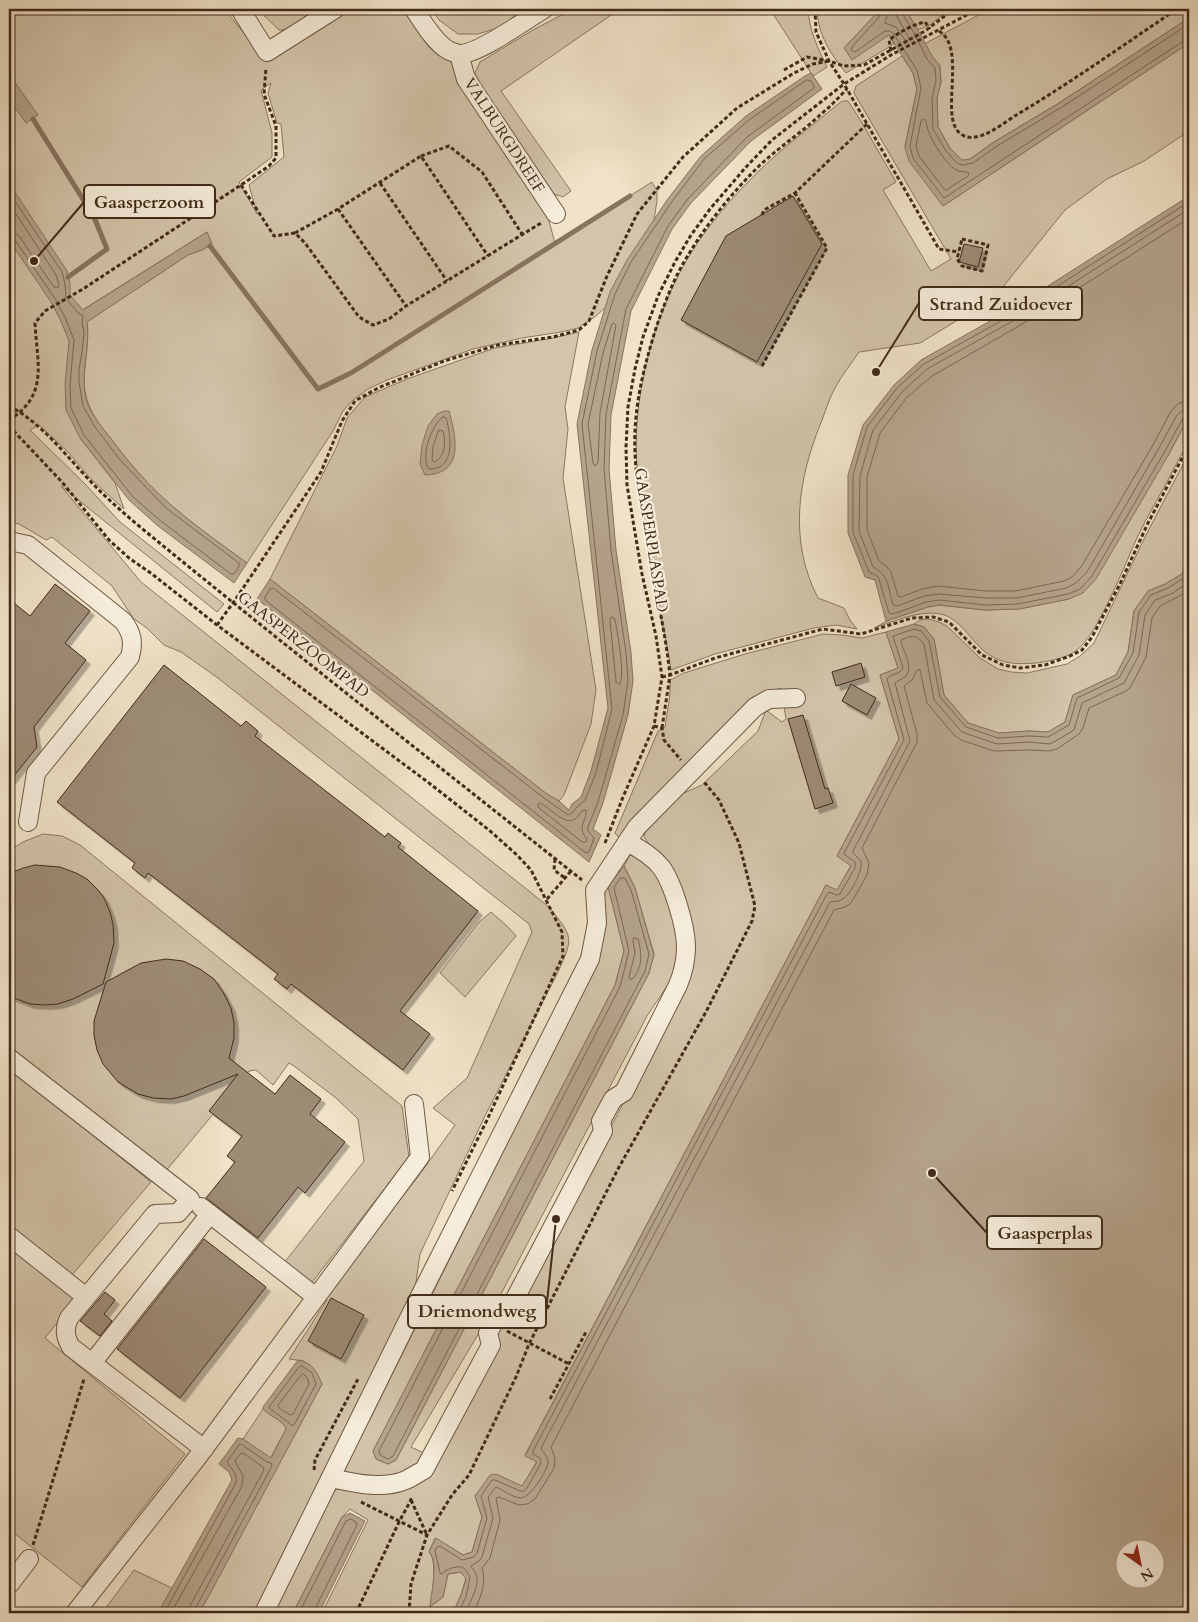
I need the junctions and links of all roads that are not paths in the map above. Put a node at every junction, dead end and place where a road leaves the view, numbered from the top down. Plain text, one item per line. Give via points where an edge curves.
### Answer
1 (240, 9) edge
2 (335, 9) edge
3 (414, 9) edge
4 (544, 9) edge
5 (459, 54) junction
6 (556, 214) road end
7 (9, 540) edge
8 (796, 698) dead end
9 (28, 822) dead end
10 (627, 842) junction
11 (9, 1058) edge
12 (414, 1104) dead end
13 (190, 1199) junction
14 (210, 1214) junction
15 (9, 1236) edge
16 (86, 1297) junction
17 (316, 1297) junction
18 (92, 1363) junction
19 (204, 1448) junction
20 (331, 1478) junction
21 (29, 1559) road end
22 (9, 1585) edge
23 (76, 1613) edge
24 (264, 1613) edge

1 - 2 street via 267,52
3 - 5 street via 443,47
4 - 5 street, VALBURGDREEF via 482,47
5 - 6 street, VALBURGDREEF via 466,79
7 - 9 street via 28,545 122,620 129,628 133,648 130,657 36,773
8 - 10 street via 769,699 755,707 638,826
10 - 20 street via 594,890 597,924 590,958
10 - 20 street via 643,850 661,867 673,890 686,946 684,970 678,985 624,1092 613,1099 601,1121 603,1131 508,1312 498,1315 488,1333 491,1345 424,1470 405,1480 382,1485
11 - 13 street
12 - 17 street via 420,1157
13 - 14 street
13 - 16 street via 178,1213 155,1214
14 - 17 street
14 - 18 street
15 - 16 street
16 - 18 street via 69,1318 65,1333 71,1347
17 - 19 street
18 - 19 street
19 - 23 street
20 - 24 street
21 - 22 street

